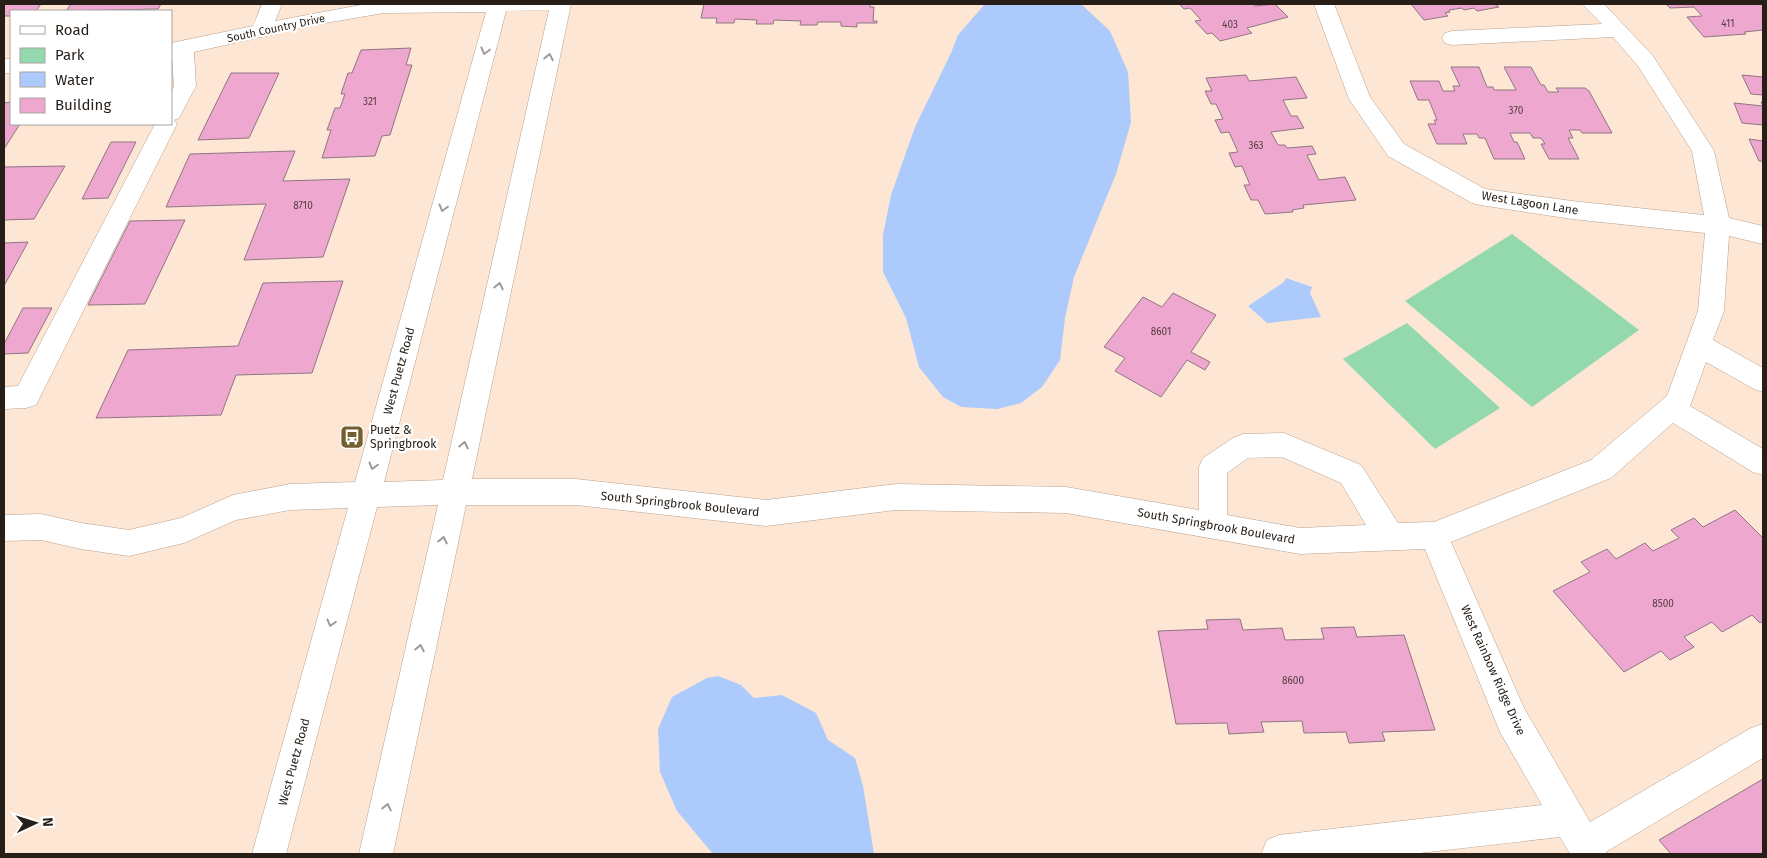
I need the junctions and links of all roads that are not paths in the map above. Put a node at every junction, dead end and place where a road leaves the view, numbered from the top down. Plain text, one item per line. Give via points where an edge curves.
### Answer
1 (272, 4) edge
2 (498, 4) edge
3 (560, 4) edge
4 (1324, 4) edge
5 (1592, 4) edge
6 (261, 30) junction
7 (1618, 30) junction
8 (1452, 38) dead end
9 (177, 49) edge
10 (172, 111) edge
11 (165, 125) edge
12 (1718, 225) junction
13 (1763, 235) edge
14 (1698, 345) junction
15 (1763, 381) edge
16 (4, 398) edge
17 (1671, 408) junction
18 (1763, 463) edge
19 (454, 492) junction
20 (366, 494) junction
21 (1213, 526) junction
22 (4, 528) edge
23 (1434, 535) junction
24 (1390, 537) junction
25 (1763, 740) edge
26 (1581, 839) edge
27 (1279, 852) dead end
28 (269, 854) edge
29 (376, 854) edge

1 - 6 street
2 - 3 street, South Country Drive
2 - 6 street, South Country Drive via 384,7
2 -> 20 street, West Puetz Road
19 -> 3 street
4 - 12 street, West Lagoon Lane via 1360,99 1396,150 1480,197
5 - 7 street, South Springbrook Boulevard
6 - 9 street, South Country Drive
7 - 8 street
7 - 12 street, South Springbrook Boulevard via 1646,61 1703,151
9 - 10 street via 185,86
11 - 16 street via 26,397
12 - 13 street
12 - 14 street, South Springbrook Boulevard via 1710,311
14 - 15 street
14 - 17 street, South Springbrook Boulevard via 1678,403
17 - 18 street
17 - 23 street, South Springbrook Boulevard via 1601,468
19 - 20 street, South Springbrook Boulevard
19 - 21 street, South Springbrook Boulevard via 576,492 766,513 896,497 1066,500
29 -> 19 street
20 - 22 street, South Springbrook Boulevard via 290,497 233,508 184,530 130,543 41,527
20 -> 28 street, West Puetz Road
21 - 24 street, South Springbrook Boulevard via 1300,540
21 - 24 street via 1213,467 1242,446 1284,445 1352,474
23 - 24 street, South Springbrook Boulevard
23 - 26 street, West Rainbow Ridge Drive via 1512,720
25 - 26 street
26 - 27 street

